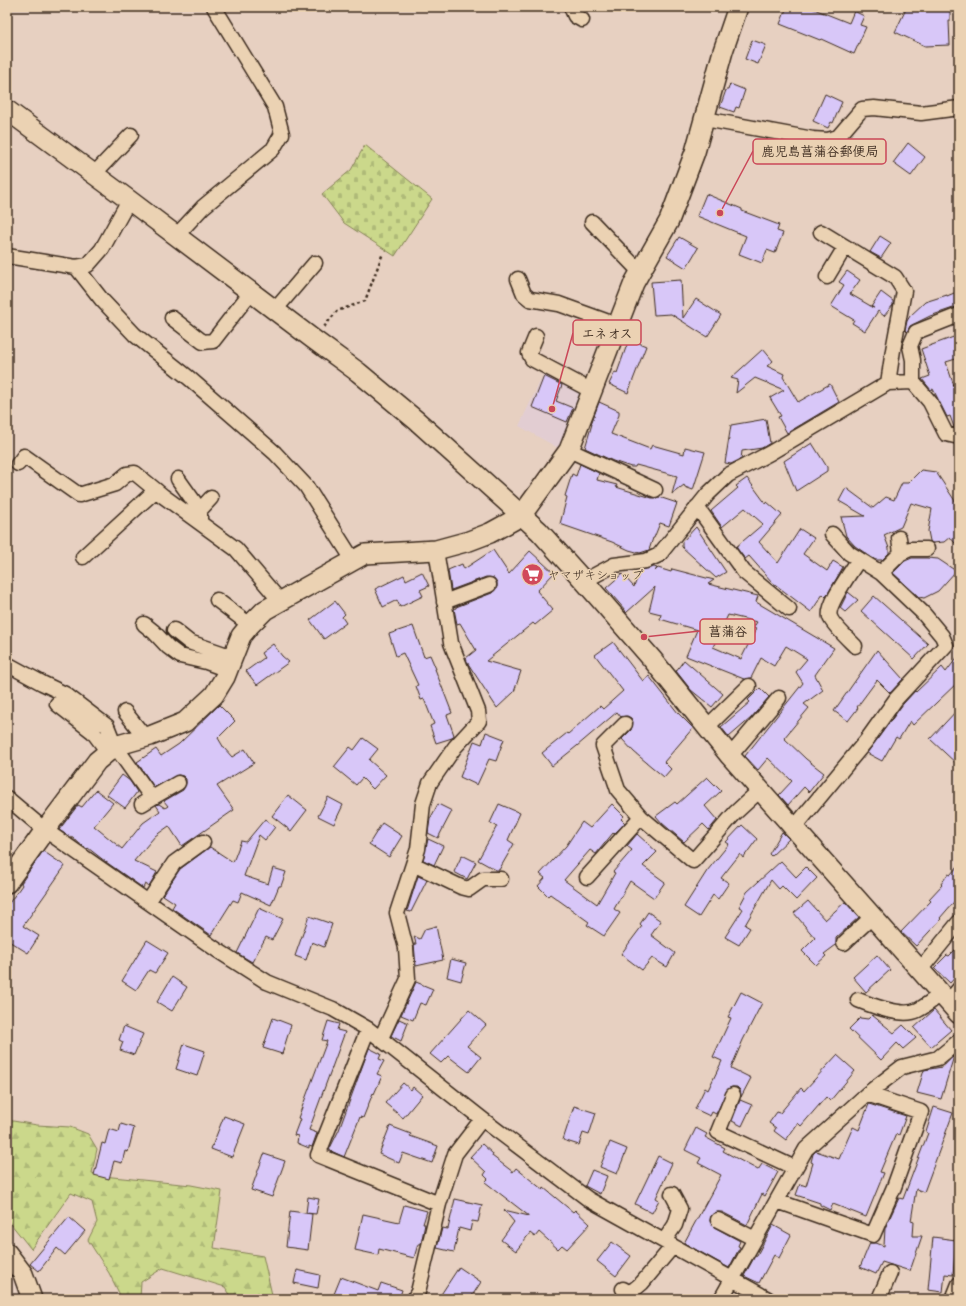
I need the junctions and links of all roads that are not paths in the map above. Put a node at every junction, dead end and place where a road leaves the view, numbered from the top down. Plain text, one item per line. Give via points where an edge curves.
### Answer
1 (214, 7) edge
2 (571, 7) edge
3 (738, 7) edge
4 (582, 20) dead end
5 (959, 108) edge
6 (7, 110) edge
7 (705, 119) junction
8 (131, 135) dead end
9 (94, 174) junction
10 (129, 200) junction
11 (592, 222) dead end
12 (822, 232) dead end
13 (176, 236) junction
14 (845, 247) junction
15 (7, 256) edge
16 (315, 262) dead end
17 (76, 267) junction
18 (640, 272) junction
19 (827, 277) dead end
20 (518, 279) dead end
21 (251, 292) junction
22 (274, 310) junction
23 (959, 315) edge
24 (172, 318) dead end
25 (618, 325) junction
26 (536, 336) dead end
27 (913, 382) junction
28 (888, 383) junction
29 (592, 391) junction
30 (959, 436) edge
31 (569, 450) junction
32 (18, 464) dead end
33 (178, 479) dead end
34 (156, 490) junction
35 (655, 490) dead end
36 (211, 498) dead end
37 (697, 507) junction
38 (521, 516) junction
39 (200, 517) junction
40 (832, 534) dead end
41 (899, 538) dead end
42 (928, 549) dead end
43 (436, 550) junction
44 (901, 553) junction
45 (83, 557) dead end
46 (859, 559) junction
47 (353, 560) junction
48 (881, 573) junction
49 (584, 581) junction
50 (489, 585) dead end
51 (217, 600) dead end
52 (281, 602) junction
53 (444, 602) junction
54 (789, 609) dead end
55 (144, 624) dead end
56 (250, 625) junction
57 (174, 630) dead end
58 (855, 646) dead end
59 (7, 664) edge
60 (230, 664) junction
61 (749, 686) dead end
62 (779, 698) dead end
63 (57, 704) dead end
64 (125, 712) dead end
65 (625, 724) dead end
66 (707, 727) junction
67 (145, 737) junction
68 (111, 749) junction
69 (730, 756) junction
70 (178, 783) dead end
71 (760, 790) junction
72 (7, 798) edge
73 (641, 817) junction
74 (794, 828) junction
75 (44, 830) junction
76 (203, 842) dead end
77 (413, 864) junction
78 (587, 877) dead end
79 (501, 879) dead end
80 (7, 883) edge
81 (148, 902) junction
82 (873, 916) junction
83 (959, 922) edge
84 (844, 943) dead end
85 (920, 970) junction
86 (858, 1000) dead end
87 (952, 1000) edge
88 (368, 1028) junction
89 (380, 1038) junction
90 (959, 1041) edge
91 (867, 1094) junction
92 (733, 1095) dead end
93 (482, 1119) junction
94 (796, 1168) junction
95 (672, 1194) dead end
96 (777, 1201) junction
97 (439, 1204) junction
98 (718, 1220) dead end
99 (755, 1239) junction
100 (668, 1244) junction
101 (7, 1253) edge
102 (890, 1273) dead end
103 (732, 1279) junction
104 (959, 1284) edge
105 (623, 1289) dead end
106 (32, 1299) edge
107 (414, 1299) edge
108 (721, 1299) edge
109 (768, 1299) edge
110 (879, 1299) edge
111 (953, 1299) edge

1 - 13 street via 275,107 282,134 273,149 203,207
2 - 4 street via 575,16
3 - 7 street
5 - 7 street via 921,113 862,109 838,137 828,140
6 - 9 street
7 - 18 street via 669,221
8 - 9 street
9 - 10 street
10 - 13 street
10 - 17 street via 102,248 88,265
11 - 18 street
12 - 14 street
13 - 21 street
14 - 19 street
14 - 28 street via 895,277 904,291
15 - 17 street
16 - 22 street
17 - 47 street via 134,335 189,378 275,453 306,486
18 - 25 street
20 - 25 street via 524,294 530,299 558,304
21 - 22 street
21 - 24 street via 213,341 203,342
22 - 38 street via 358,372 417,421
23 - 27 street via 916,332 910,346
25 - 29 street
26 - 29 street via 529,353 532,359
27 - 28 street
27 - 30 street via 930,402 946,434
28 - 37 street via 728,475
29 - 31 street
31 - 35 street
31 - 38 street
32 - 34 street via 24,456 79,495 115,484 126,474 135,473
33 - 39 street
34 - 39 street
34 - 45 street
36 - 39 street
37 - 49 street via 659,555 646,561 614,566
37 - 54 street via 744,572
38 - 43 street via 490,533
38 - 49 street via 539,531
39 - 52 street via 236,549
40 - 46 street via 849,553
41 - 44 street
42 - 44 street via 910,549
43 - 47 street via 365,554
43 - 53 street
44 - 48 street
46 - 48 street
46 - 58 street via 829,612 830,619
47 - 52 street
48 - 74 street via 923,613 942,636 946,645 896,699 866,741
49 - 66 street
50 - 53 street
51 - 56 street
52 - 56 street via 266,610
53 - 77 street via 451,643 478,711 479,722 455,747 430,783 423,804 418,849
55 - 60 street via 180,656
56 - 60 street via 242,636
57 - 60 street via 189,642
59 - 68 street via 65,694 107,726
60 - 67 street via 214,695 184,722
61 - 66 street
62 - 69 street
63 - 68 street
64 - 67 street
65 - 73 street via 603,746 618,790
66 - 69 street
67 - 68 street
68 - 70 street via 147,801
68 - 75 street via 97,761
69 - 71 street
71 - 73 street via 735,813 693,861
71 - 74 street
72 - 75 street
73 - 78 street
74 - 82 street
75 - 80 street
75 - 81 street
76 - 81 street via 174,863
77 - 79 street via 469,889 483,879
77 - 89 street via 397,913 406,948 408,979
81 - 88 street via 267,982 333,1009
82 - 84 street
82 - 85 street
83 - 85 street
85 - 87 street
86 - 87 street via 898,1013 917,1011
88 - 89 street
88 - 97 street via 318,1155
89 - 93 street
90 - 91 street via 938,1058 902,1066
91 - 94 street via 806,1149
91 - 96 street via 921,1112 894,1187 873,1235
92 - 94 street via 718,1132
93 - 97 street via 454,1154
93 - 100 street via 588,1199
94 - 96 street
95 - 100 street via 680,1209
96 - 99 street
97 - 107 street via 418,1292
98 - 99 street
99 - 103 street
100 - 103 street
100 - 105 street via 642,1283 630,1293
101 - 106 street via 23,1274
102 - 110 street
103 - 108 street
103 - 109 street
104 - 111 street

